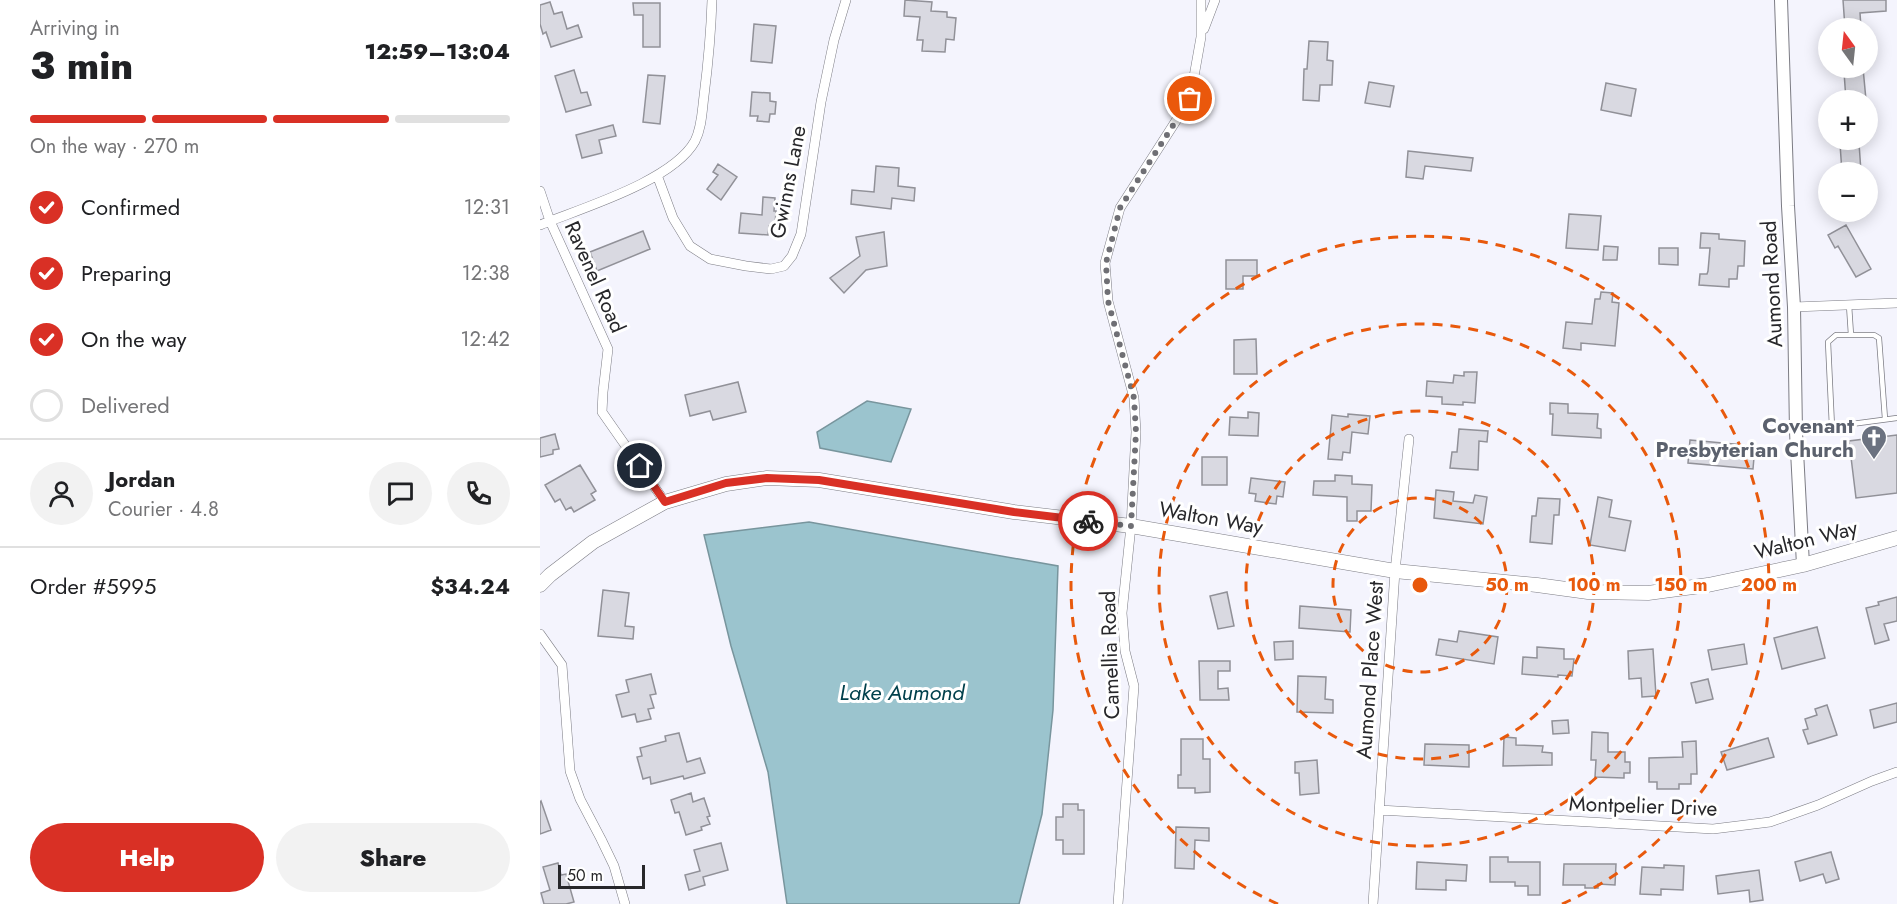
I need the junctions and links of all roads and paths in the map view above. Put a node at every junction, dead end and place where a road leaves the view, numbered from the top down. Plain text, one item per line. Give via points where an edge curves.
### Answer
1 (712, 0) edge
2 (846, 0) edge
3 (1202, 0) edge
4 (1215, 0) edge
5 (1781, 0) edge
6 (1201, 37) junction
7 (657, 175) junction
8 (540, 191) edge
9 (550, 221) junction
10 (540, 225) edge
11 (1897, 303) edge
12 (1849, 305) junction
13 (1794, 307) junction
14 (1851, 334) junction
15 (1897, 418) edge
16 (1885, 419) junction
17 (1832, 427) junction
18 (1796, 432) junction
19 (1409, 440) dead end
20 (665, 502) junction
21 (1131, 526) junction
22 (1897, 538) edge
23 (1803, 565) junction
24 (1395, 571) junction
25 (540, 585) edge
26 (540, 634) edge
27 (1897, 772) edge
28 (1378, 810) junction
29 (625, 904) edge
30 (1118, 904) edge
31 (1374, 904) edge

1 - 7 street via 700,128 694,143 671,167
2 - 7 street, Gwinns Lane via 821,102 801,234 784,266 771,269 710,259 690,246 673,218
3 - 6 street, Camellia Road
4 - 6 street
5 - 13 street, Aumond Road
6 - 21 street, Camellia Road via 1190,99 1120,208 1106,263 1108,301 1134,398
7 - 9 street
8 - 9 street, Ravenel Road
9 - 10 street
9 - 20 street, Ravenel Road via 608,349 602,412
11 - 12 street
12 - 13 street
12 - 14 lane
13 - 18 street, Aumond Road
14 - 16 lane via 1879,338
14 - 17 lane via 1836,335 1828,342
15 - 16 lane
16 - 17 lane
17 - 18 lane
18 - 23 street, Aumond Road
19 - 24 street, Aumond Place West
20 - 21 main road, Walton Way via 726,483 767,478 819,480 1014,512
20 - 25 main road, Walton Way via 593,542
21 - 24 main road, Walton Way
21 - 30 street, Camellia Road via 1122,613 1125,651 1134,686
22 - 23 main road, Walton Way
23 - 24 main road, Walton Way via 1648,593 1588,592
24 - 28 street, Aumond Place West
26 - 29 street via 562,665 570,771 614,866
27 - 28 street, Montpelier Drive via 1770,822 1713,829
28 - 31 street, Aumond Place West

